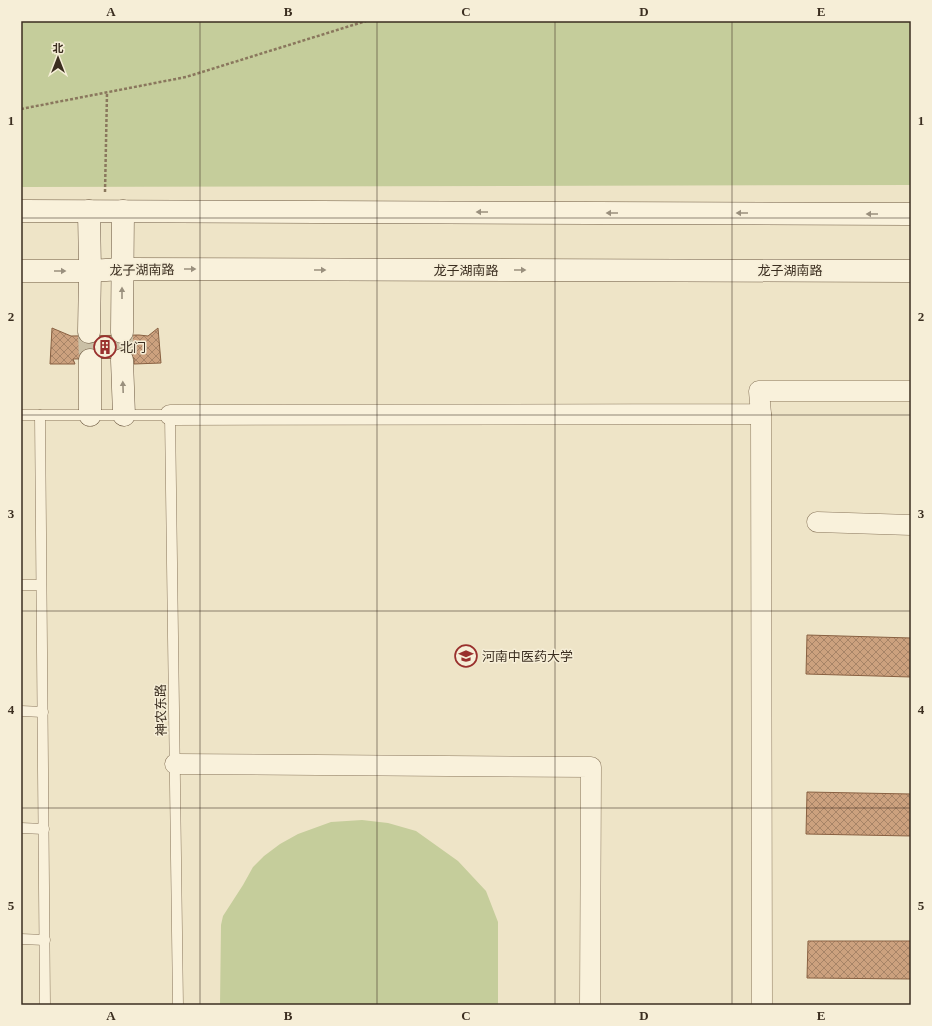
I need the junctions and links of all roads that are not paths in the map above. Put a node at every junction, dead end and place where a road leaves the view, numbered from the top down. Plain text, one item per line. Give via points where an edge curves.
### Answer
1 (21, 211) edge
2 (105, 211) junction
3 (911, 214) edge
4 (122, 269) junction
5 (21, 271) edge
6 (90, 271) junction
7 (911, 271) edge
8 (89, 332) tunnel mouth
9 (122, 332) tunnel mouth
10 (90, 360) tunnel mouth
11 (122, 360) tunnel mouth
12 (911, 391) edge
13 (761, 414) junction
14 (21, 415) edge
15 (40, 415) junction
16 (90, 415) junction
17 (124, 415) junction
18 (170, 415) junction
19 (817, 522) dead end
20 (911, 525) edge
21 (21, 585) edge
22 (41, 585) junction
23 (21, 711) edge
24 (43, 712) junction
25 (175, 764) junction
26 (21, 828) edge
27 (44, 829) junction
28 (21, 939) edge
29 (45, 940) junction
30 (45, 1005) edge
31 (178, 1005) edge
32 (590, 1005) edge
33 (762, 1005) edge

1 - 2 street
3 -> 2 street
2 - 4 street
2 - 6 street
4 - 6 street, 龙子湖南路
4 -> 7 street, 龙子湖南路
9 -> 4 street
5 -> 6 street, 龙子湖南路
6 - 8 street
10 - 16 street
17 -> 11 street
12 - 13 street via 760,391
13 - 18 street
13 - 33 street
14 - 15 lane
15 - 16 lane
15 - 22 lane
16 - 17 lane
17 - 18 lane
18 - 25 lane, 神农东路
19 - 20 street
21 - 22 lane
22 - 24 lane
23 - 24 lane
24 - 27 lane
25 - 31 lane, 神农东路
25 - 32 street via 591,767
26 - 27 lane
27 - 29 lane
28 - 29 lane
29 - 30 lane

